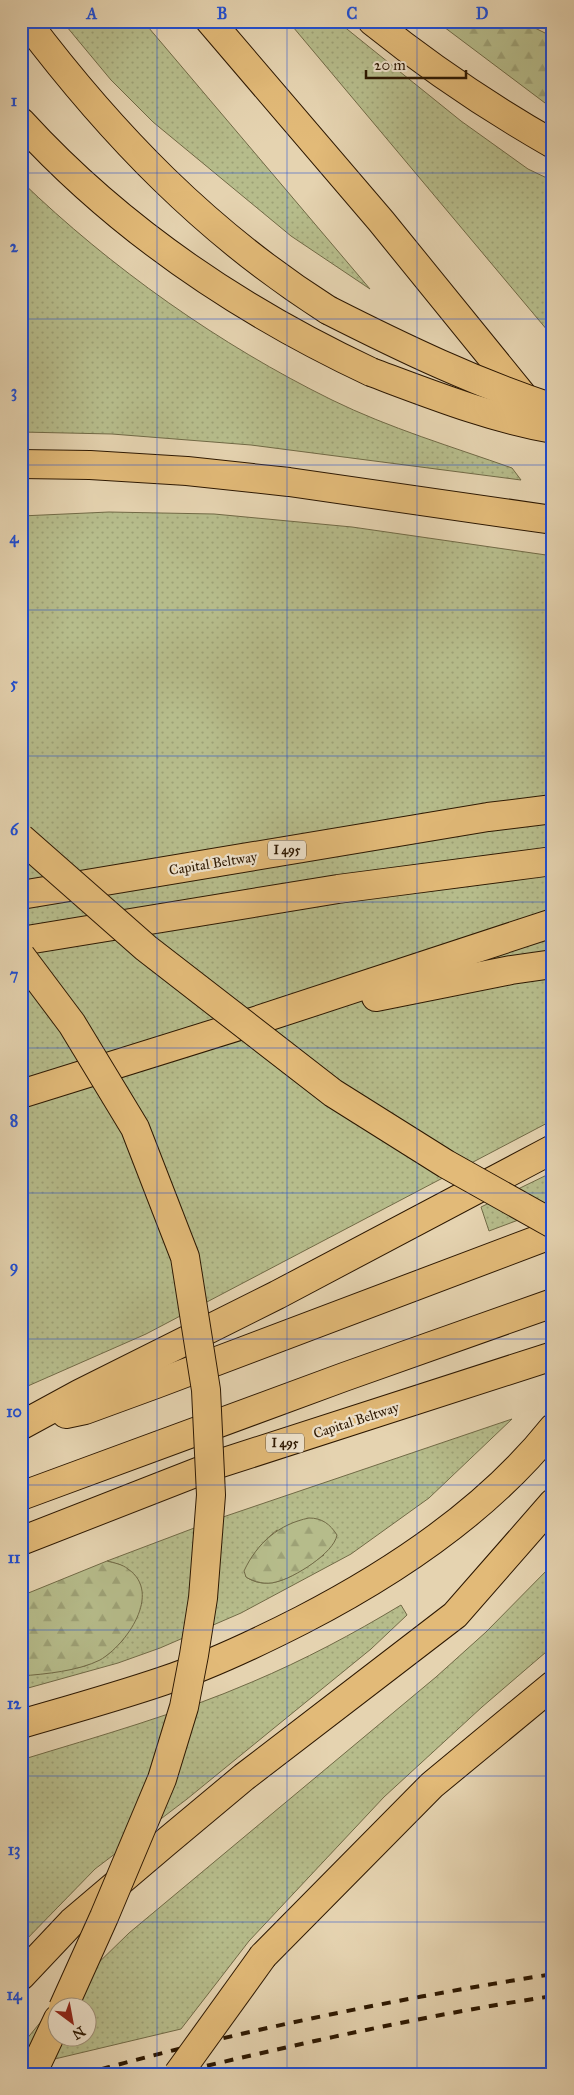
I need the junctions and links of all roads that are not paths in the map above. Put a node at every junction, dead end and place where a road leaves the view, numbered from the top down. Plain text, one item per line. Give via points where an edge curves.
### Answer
1 (26, 21) edge
2 (210, 21) edge
3 (372, 21) edge
4 (21, 122) edge
5 (553, 144) edge
6 (553, 408) edge
7 (553, 429) edge
8 (553, 434) edge
9 (21, 464) edge
10 (553, 520) edge
11 (553, 808) edge
12 (21, 838) edge
13 (553, 861) edge
14 (21, 895) edge
15 (553, 924) edge
16 (21, 941) edge
17 (21, 956) edge
18 (553, 964) edge
19 (255, 1021) junction
20 (21, 1094) edge
21 (553, 1149) edge
22 (553, 1224) edge
23 (553, 1234) edge
24 (553, 1304) edge
25 (553, 1356) edge
26 (22, 1425) edge
27 (553, 1428) edge
28 (21, 1496) edge
29 (553, 1503) edge
30 (21, 1541) edge
31 (553, 1684) edge
32 (21, 1724) edge
33 (21, 1976) edge
34 (68, 1998) edge
35 (48, 2040) edge
36 (32, 2074) edge
37 (178, 2074) edge

1 - 6 highway, bridge via 104,118 163,179 209,223 284,282 328,310 411,352 500,391
2 - 8 highway via 381,221
3 - 5 highway via 434,68
4 - 7 highway, bridge via 105,205 260,315 314,346 372,372 452,402
9 - 10 highway via 187,471 289,482
11 - 14 highway, Capital Beltway / I 495
12 - 22 highway, bridge via 146,948 333,1093 446,1164
13 - 16 highway via 338,889
15 - 19 highway
17 - 34 highway, bridge via 72,1024 135,1128 185,1257 206,1390 210,1495 203,1598 184,1707 162,1779
18 - 19 highway
19 - 20 highway, bridge
21 - 26 highway
23 - 26 highway via 85,1410
24 - 28 highway via 335,1380
25 - 30 highway, Capital Beltway / I 495 via 218,1464
27 - 32 highway via 465,1515 398,1565 325,1608 249,1648 164,1681
29 - 33 highway via 454,1615 244,1777 172,1837 72,1922
31 - 37 highway, bridge via 432,1785 263,1956
35 - 36 highway

